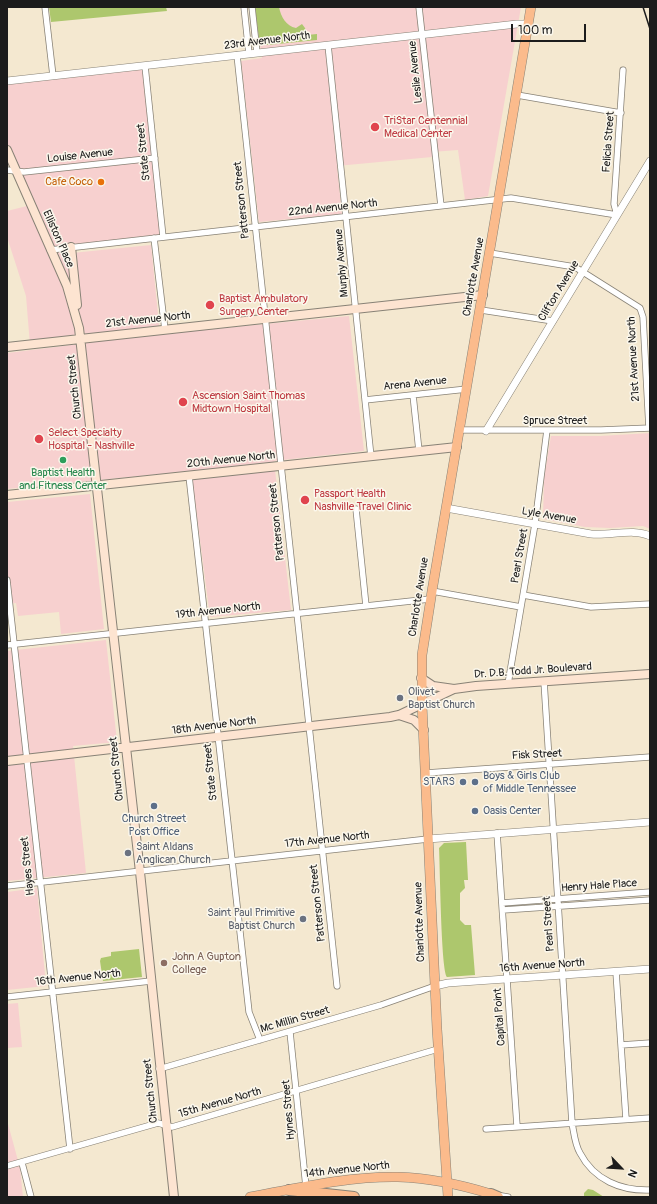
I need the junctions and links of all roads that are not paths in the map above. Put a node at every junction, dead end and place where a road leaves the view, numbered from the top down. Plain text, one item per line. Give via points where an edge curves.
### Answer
1 (46, 7) edge
2 (244, 7) edge
3 (252, 7) edge
4 (419, 7) edge
5 (531, 7) edge
6 (529, 24) junction
7 (422, 34) junction
8 (328, 44) junction
9 (257, 53) junction
10 (249, 54) junction
11 (237, 55) junction
12 (145, 66) junction
13 (624, 70) dead end
14 (53, 76) junction
15 (7, 81) edge
16 (517, 95) junction
17 (621, 113) junction
18 (7, 150) edge
19 (155, 158) junction
20 (650, 161) edge
21 (7, 170) edge
22 (16, 171) junction
23 (499, 200) junction
24 (441, 206) junction
25 (617, 215) junction
26 (347, 216) junction
27 (255, 226) junction
28 (163, 237) junction
29 (154, 238) junction
30 (71, 247) junction
31 (50, 250) junction
32 (490, 252) junction
33 (583, 272) junction
34 (483, 295) junction
35 (356, 308) junction
36 (481, 310) junction
37 (265, 319) junction
38 (553, 321) junction
39 (79, 328) junction
40 (165, 330) junction
41 (81, 339) junction
42 (7, 347) edge
43 (467, 389) junction
44 (413, 395) junction
45 (365, 400) junction
46 (649, 428) edge
47 (460, 430) junction
48 (547, 430) junction
49 (486, 431) junction
50 (457, 448) junction
51 (419, 452) junction
52 (371, 457) junction
53 (281, 466) junction
54 (189, 476) junction
55 (97, 486) junction
56 (7, 495) edge
57 (446, 508) junction
58 (356, 509) dead end
59 (535, 524) junction
60 (650, 535) edge
61 (7, 580) edge
62 (431, 595) junction
63 (523, 595) junction
64 (650, 604) edge
65 (366, 606) junction
66 (521, 607) junction
67 (297, 614) junction
68 (205, 623) junction
69 (113, 633) junction
70 (14, 644) junction
71 (7, 645) edge
72 (650, 674) edge
73 (421, 678) junction
74 (544, 681) junction
75 (508, 684) junction
76 (454, 689) junction
77 (422, 704) junction
78 (399, 715) junction
79 (309, 726) junction
80 (424, 730) junction
81 (218, 737) junction
82 (126, 748) junction
83 (650, 757) edge
84 (27, 759) junction
85 (7, 761) edge
86 (549, 764) junction
87 (426, 773) junction
88 (650, 822) edge
89 (552, 829) junction
90 (497, 833) junction
91 (428, 839) junction
92 (323, 852) junction
93 (231, 862) junction
94 (140, 872) junction
95 (40, 883) junction
96 (7, 886) edge
97 (650, 892) edge
98 (557, 898) junction
99 (650, 900) edge
100 (502, 903) junction
101 (558, 906) junction
102 (503, 910) junction
103 (650, 970) edge
104 (616, 972) junction
105 (562, 975) junction
106 (508, 979) junction
107 (151, 981) junction
108 (337, 986) dead end
109 (435, 986) junction
110 (53, 992) junction
111 (7, 997) edge
112 (290, 1032) junction
113 (260, 1040) junction
114 (650, 1043) edge
115 (621, 1045) junction
116 (438, 1049) junction
117 (159, 1069) junction
118 (297, 1091) junction
119 (650, 1118) edge
120 (626, 1119) junction
121 (572, 1123) junction
122 (165, 1126) junction
123 (517, 1126) junction
124 (486, 1129) dead end
125 (70, 1149) junction
126 (22, 1162) junction
127 (7, 1166) edge
128 (447, 1183) junction
129 (306, 1187) junction
130 (289, 1190) junction
131 (650, 1190) edge
132 (495, 1196) edge
133 (31, 1197) edge
134 (174, 1197) edge
135 (250, 1197) edge
136 (354, 1197) edge
137 (448, 1197) edge
138 (508, 1197) edge

1 - 14 street
2 - 10 street
3 - 9 street
4 - 7 street, Leslie Avenue
5 - 6 main road, Charlotte Avenue
6 - 7 street, 23rd Avenue North
6 - 16 main road, Charlotte Avenue
7 - 8 street, 23rd Avenue North
7 - 24 street, Leslie Avenue
8 - 9 street, 23rd Avenue North
8 - 26 street, Murphy Avenue
9 - 10 street, 23rd Avenue North
10 - 11 street, 23rd Avenue North
11 - 12 street, 23rd Avenue North
11 - 27 street, Patterson Street
12 - 14 street, 23rd Avenue North
12 - 19 street, State Street
13 - 17 street, Felicia Street
14 - 15 street, 23rd Avenue North
16 - 17 street
16 - 23 main road, Charlotte Avenue
17 - 25 street, Felicia Street via 614,204
18 - 22 main road, Elliston Place
19 - 22 street, Louise Avenue
19 - 28 street, State Street
20 - 25 street, Clifton Avenue
21 - 22 street, Louise Avenue
22 - 31 main road, Elliston Place
23 - 24 street, 22nd Avenue North
23 - 25 street, 22nd Avenue North via 511,198
23 - 32 main road, Charlotte Avenue
24 - 26 street, 22nd Avenue North
25 - 33 street, Clifton Avenue
26 - 27 street, 22nd Avenue North
26 - 35 street, Murphy Avenue
27 - 28 street, 22nd Avenue North
27 - 37 street, Patterson Street
28 - 29 street, 22nd Avenue North
29 - 30 street, 22nd Avenue North
29 - 40 street
30 - 31 street, 22nd Avenue North
30 - 39 main road
31 - 39 main road, Elliston Place via 67,286
32 - 33 street, 21st Avenue North via 573,267
32 - 34 main road, Charlotte Avenue
33 - 38 street, Clifton Avenue
33 - 46 street, 21st Avenue North via 642,311
34 - 35 main road, 21st Avenue North
34 - 36 main road, Charlotte Avenue
35 - 37 main road, 21st Avenue North
35 - 45 street, Murphy Avenue
36 - 38 street
36 - 43 main road, Charlotte Avenue
37 - 40 main road, 21st Avenue North
37 - 53 street, Patterson Street
38 - 49 street, Clifton Avenue
39 - 41 main road, Elliston Place
40 - 41 main road, 21st Avenue North
41 - 42 main road, 21st Avenue North
41 - 55 main road, Church Street
43 - 44 street, Arena Avenue
43 - 47 main road, Charlotte Avenue
44 - 45 street, Arena Avenue
44 - 51 street
45 - 52 street, Murphy Avenue
46 - 48 street, Spruce Street
47 - 49 street, Spruce Street
47 - 50 main road, Charlotte Avenue
48 - 49 street, Spruce Street
48 - 59 street, Pearl Street
50 - 51 main road, 20th Avenue North
50 - 57 main road, Charlotte Avenue
51 - 52 main road, 20th Avenue North
52 - 53 main road, 20th Avenue North
53 - 54 main road, 20th Avenue North
53 - 67 street, Patterson Street
54 - 55 main road, 20th Avenue North
54 - 68 street, State Street
55 - 56 main road, 20th Avenue North
55 - 69 main road, Church Street
57 - 59 street, Lyle Avenue
57 - 62 main road, Charlotte Avenue
58 - 65 street
59 - 60 street, Lyle Avenue via 603,536 639,533
59 - 63 street, Pearl Street
61 - 70 street, Hayes Street
62 - 65 street, 19th Avenue North
62 - 66 street, 19th Avenue North
62 - 73 main road, Charlotte Avenue via 423,643
63 - 64 street via 591,607
63 - 66 street, Pearl Street
65 - 67 street, 19th Avenue North
66 - 75 street, Pearl Street
67 - 68 street, 19th Avenue North
67 - 79 street, Patterson Street
68 - 69 street, 19th Avenue North
68 - 81 street, State Street
69 - 70 street, 19th Avenue North
69 - 82 main road, Church Street
70 - 71 street, 19th Avenue North
70 - 84 street, Hayes Street
72 - 74 main road, Dr. D.B. Todd Jr. Boulevard
73 - 76 main road via 433,686
73 - 77 main road, Charlotte Avenue
74 - 75 main road, Dr. D.B. Todd Jr. Boulevard
74 - 86 street, Pearl Street
75 - 76 main road, Dr. D.B. Todd Jr. Boulevard
76 - 77 main road, Dr. D.B. Todd Jr. Boulevard
77 - 78 main road, 18th Avenue North
77 - 80 main road, Charlotte Avenue
78 - 79 main road, 18th Avenue North
78 - 80 main road via 414,720
79 - 81 main road, 18th Avenue North
79 - 92 street, Patterson Street
80 - 87 main road, Charlotte Avenue
81 - 82 main road, 18th Avenue North
81 - 93 street, State Street
82 - 84 main road, 18th Avenue North
82 - 94 main road, Church Street
83 - 86 street, Fisk Street
84 - 85 main road, 18th Avenue North
84 - 95 street, Hayes Street
86 - 87 street, Fisk Street
86 - 89 street, Pearl Street
87 - 91 main road, Charlotte Avenue
88 - 89 street, 17th Avenue North
89 - 90 street, 17th Avenue North
89 - 98 street, Pearl Street
90 - 91 street, 17th Avenue North
90 - 100 street, Capital Point
91 - 92 street, 17th Avenue North
91 - 109 main road, Charlotte Avenue
92 - 93 street, 17th Avenue North
92 - 108 street, Patterson Street
93 - 94 street, 17th Avenue North
93 - 113 street, State Street via 249,1012
94 - 95 street, 17th Avenue North
94 - 107 main road, Church Street
95 - 96 street, 17th Avenue North
95 - 110 street, Hayes Street
97 - 98 street, Henry Hale Place
98 - 100 street, Henry Hale Place
98 - 101 street, Pearl Street
99 - 101 street, Henry Hale Place
100 - 102 street, Capital Point
101 - 102 street, Henry Hale Place
101 - 105 street, Pearl Street
102 - 106 street, Capital Point
103 - 104 street, 16th Avenue North
104 - 105 street, 16th Avenue North
104 - 115 street
105 - 106 street, 16th Avenue North
105 - 121 street, Pearl Street
106 - 109 street, 16th Avenue North
106 - 123 street, Capital Point
107 - 110 street, 16th Avenue North
107 - 117 main road, Church Street
109 - 112 street, Mc Millin Street via 398,1000
109 - 116 main road, Charlotte Avenue
110 - 111 street, 16th Avenue North
110 - 125 street, Hayes Street
112 - 113 street, Mc Millin Street
112 - 118 street, Hynes Street
113 - 117 street, Mc Millin Street
114 - 115 street
115 - 120 street
116 - 118 street, 15th Avenue North
116 - 128 main road, Charlotte Avenue
117 - 122 main road, Church Street
118 - 122 street, 15th Avenue North via 172,1127
118 - 129 street, Hynes Street
119 - 120 street
120 - 121 street
121 - 123 street
121 - 131 street, Pearl Street via 579,1152 601,1178 624,1188
122 - 125 street, 15th Avenue North via 158,1123
122 - 134 main road, Church Street
123 - 124 street
125 - 126 street, 15th Avenue North
126 - 127 street, 15th Avenue North
126 - 133 street
128 - 129 main road, 14th Avenue North via 398,1177
128 - 132 main road, 14th Avenue North
128 - 137 main road, Charlotte Avenue
129 - 130 main road, 14th Avenue North
130 - 135 main road, 14th Avenue North
130 - 136 highway
132 - 138 street

